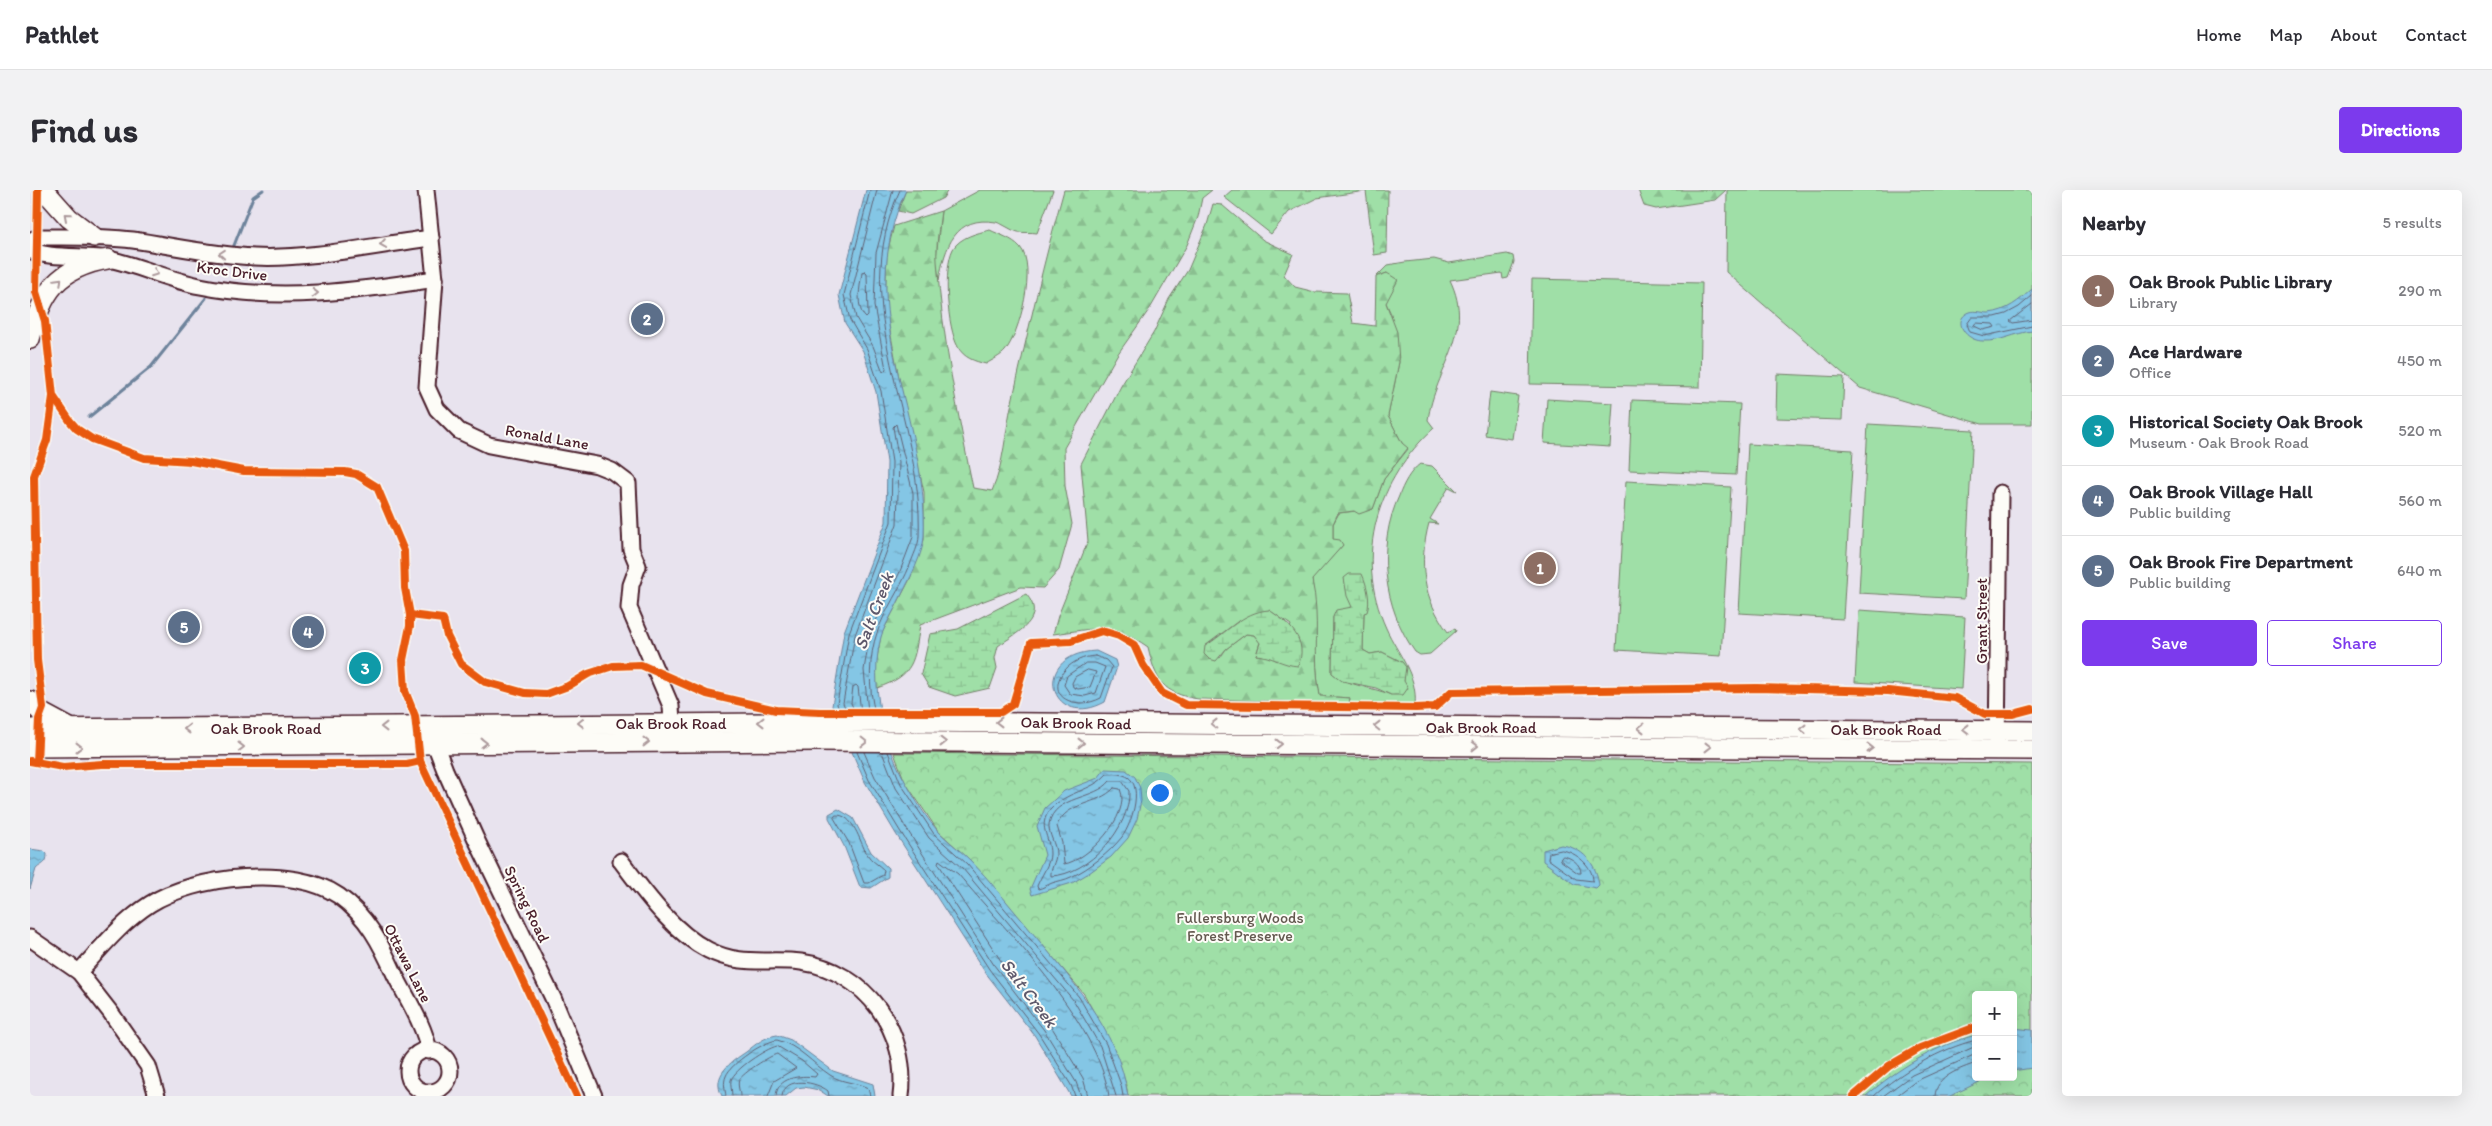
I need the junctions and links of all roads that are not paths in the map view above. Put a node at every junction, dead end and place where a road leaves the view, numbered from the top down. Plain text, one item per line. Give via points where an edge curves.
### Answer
1 (44, 190) edge
2 (426, 190) edge
3 (94, 237) junction
4 (432, 238) junction
5 (30, 241) edge
6 (30, 250) edge
7 (108, 259) junction
8 (435, 279) junction
9 (30, 340) edge
10 (2000, 493) dead end
11 (30, 701) edge
12 (672, 722) junction
13 (30, 729) edge
14 (71, 729) junction
15 (1998, 730) junction
16 (2032, 731) edge
17 (434, 735) junction
18 (30, 747) edge
19 (1997, 749) junction
20 (2032, 750) edge
21 (621, 861) dead end
22 (30, 938) edge
23 (79, 972) junction
24 (428, 1051) dead end
25 (157, 1096) edge
26 (594, 1096) edge
27 (901, 1096) edge

3 -> 1 main road via 69,218
2 - 4 street, Ronald Lane
4 -> 3 street, Kroc Drive via 303,255 256,257 194,252 132,240
3 - 5 street, Kroc Drive via 38,237
4 - 8 street, Ronald Lane
6 - 7 street, Kroc Drive via 38,254
7 -> 8 street, Kroc Drive via 198,286 263,294 323,293
9 -> 7 main road via 40,308 52,287 68,272 86,263
8 - 12 street, Ronald Lane via 427,387 437,409 459,431 489,444 597,464 628,483 631,549 638,566 630,585 630,608 671,706
10 - 15 street, Grant Street
11 - 14 main road via 42,713
15 -> 12 main road, Oak Brook Road
12 -> 17 main road, Oak Brook Road
13 - 14 main road, Oak Brook Road
17 -> 14 main road, Oak Brook Road
15 - 16 main road, Oak Brook Road
15 - 19 street, Grant Street
18 -> 17 main road, Oak Brook Road
17 -> 19 main road, Oak Brook Road via 912,742
17 - 26 street, Spring Road via 476,839 553,998
19 - 20 main road, Oak Brook Road
21 - 27 street via 669,918 707,950 748,962 787,961 817,966 838,974 874,1000 889,1024 899,1051
22 - 23 street
23 - 24 street, Ottawa Lane via 134,915 172,892 206,883 242,879 303,881 338,895 370,926 423,1031
23 - 25 street via 148,1066

